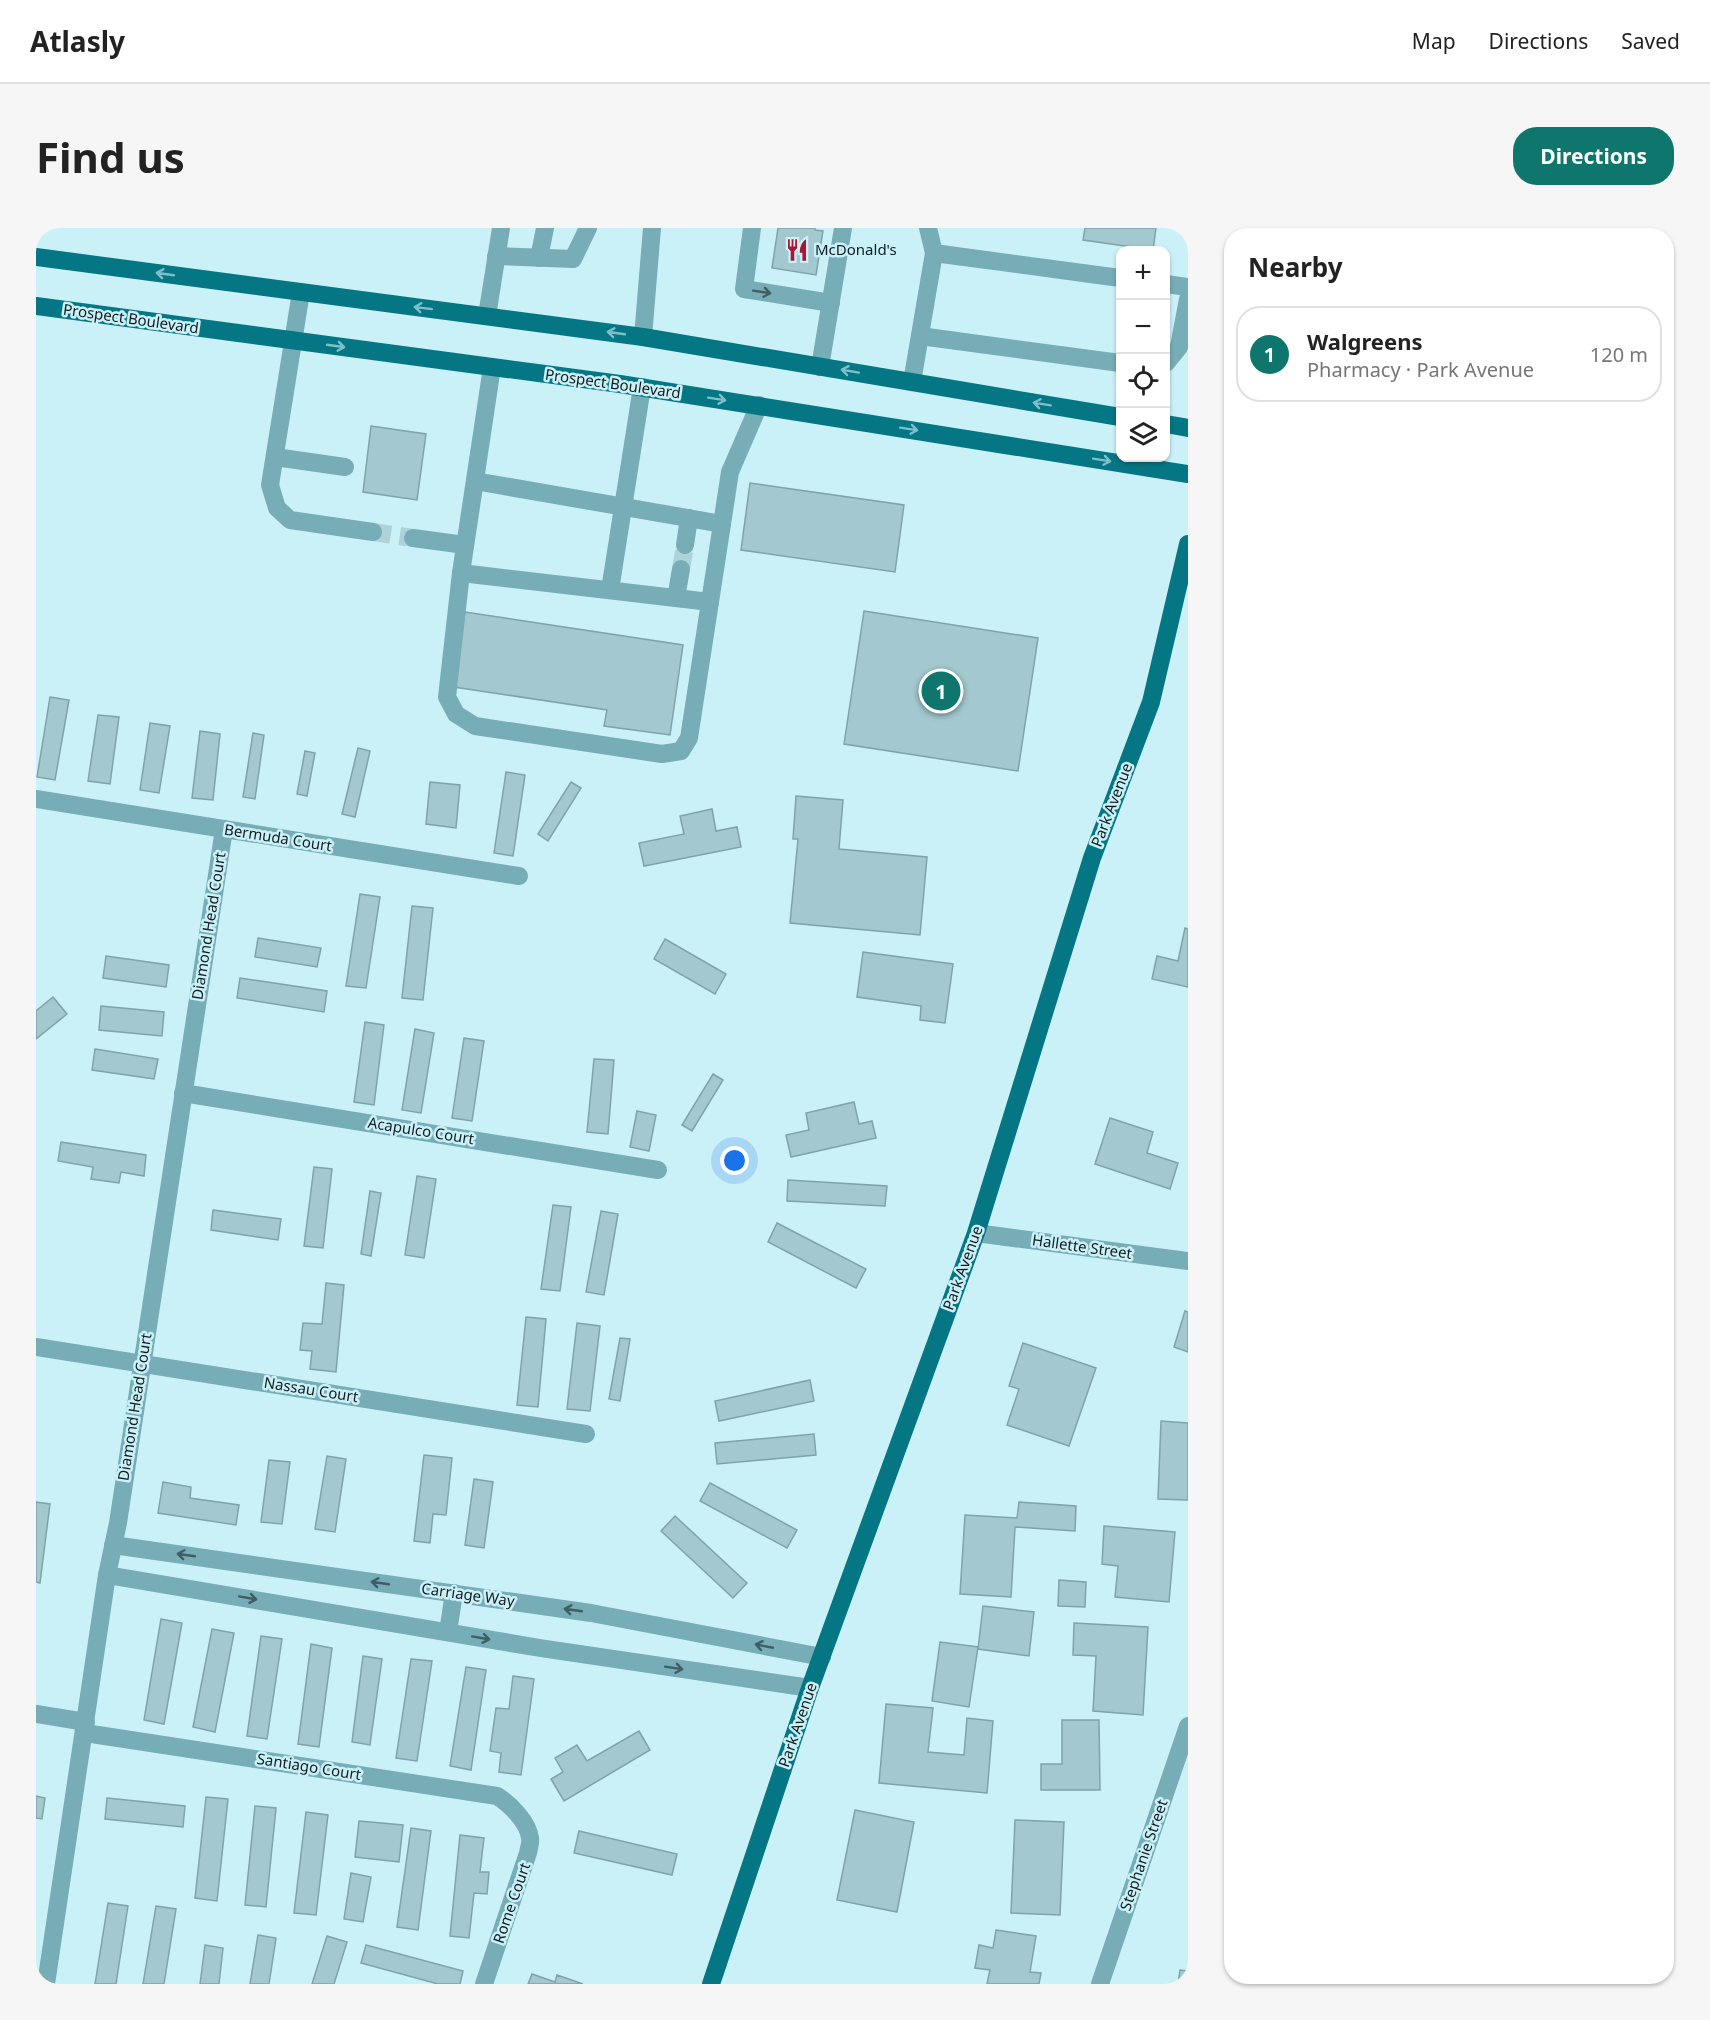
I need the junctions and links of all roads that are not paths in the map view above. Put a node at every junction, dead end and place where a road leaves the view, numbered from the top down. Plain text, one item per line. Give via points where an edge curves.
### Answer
1 (501, 228) edge
2 (545, 228) edge
3 (588, 228) edge
4 (652, 228) edge
5 (752, 228) edge
6 (843, 228) edge
7 (928, 228) edge
8 (934, 253) junction
9 (496, 256) junction
10 (36, 257) edge
11 (539, 258) junction
12 (1116, 277) edge
13 (1170, 285) edge
14 (1188, 287) edge
15 (301, 292) junction
16 (1188, 299) edge
17 (831, 303) junction
18 (36, 306) edge
19 (487, 316) junction
20 (920, 336) junction
21 (643, 337) junction
22 (292, 340) junction
23 (1170, 358) edge
24 (1116, 362) edge
25 (492, 367) junction
26 (820, 367) junction
27 (912, 382) junction
28 (642, 387) junction
29 (759, 405) junction
30 (1116, 416) edge
31 (1170, 425) edge
32 (1188, 428) edge
33 (275, 457) junction
34 (345, 467) dead end
35 (1188, 474) edge
36 (475, 481) junction
37 (624, 505) junction
38 (689, 518) junction
39 (722, 524) junction
40 (373, 532) tunnel mouth
41 (413, 538) tunnel mouth
42 (1188, 544) edge
43 (465, 545) junction
44 (685, 545) tunnel mouth
45 (681, 569) tunnel mouth
46 (461, 573) junction
47 (610, 590) junction
48 (676, 598) junction
49 (710, 602) junction
50 (36, 799) edge
51 (224, 829) junction
52 (519, 876) dead end
53 (183, 1093) junction
54 (658, 1170) dead end
55 (976, 1233) junction
56 (1188, 1261) edge
57 (36, 1347) edge
58 (142, 1363) junction
59 (586, 1434) dead end
60 (113, 1545) junction
61 (107, 1575) junction
62 (454, 1593) junction
63 (448, 1632) junction
64 (822, 1657) junction
65 (810, 1689) junction
66 (36, 1714) edge
67 (1188, 1726) edge
68 (85, 1727) junction
69 (522, 1822) joint
70 (46, 1984) edge
71 (484, 1984) edge
72 (711, 1984) edge
73 (1100, 1984) edge

1 - 9 street
2 - 11 street
3 - 11 street via 573,259
4 - 21 street
5 -> 17 street via 744,289
6 - 17 street
7 - 8 street
8 - 12 street
8 - 20 street
9 - 11 street
9 - 19 street
15 -> 10 main road
13 - 14 street
19 -> 15 main road
15 - 22 street
16 - 23 street via 1179,347
17 - 26 street
18 - 22 main road, Prospect Boulevard
21 -> 19 main road
20 - 24 street
20 - 27 street
21 - 26 main road
22 -> 25 main road, Prospect Boulevard
22 - 33 street
25 - 28 main road, Prospect Boulevard
25 - 36 street
27 -> 26 main road
30 -> 27 main road
28 -> 29 main road, Prospect Boulevard
28 - 37 street
29 -> 35 main road, Prospect Boulevard
29 - 39 street via 730,472
31 - 32 main road
33 - 34 street
33 - 40 street via 270,485 277,508 290,520
36 - 37 street
36 - 43 street
37 - 38 street
37 - 47 street
38 - 39 street
38 - 44 street
39 - 49 street
41 - 43 street
42 - 55 main road, Park Avenue via 1151,702 1092,858
43 - 46 street
45 - 48 street
46 - 47 street
46 - 49 street via 447,697 456,714 475,726 662,754 681,751 689,738
47 - 48 street
48 - 49 street
50 - 51 street, Bermuda Court
51 - 52 street, Bermuda Court
51 - 53 street, Diamond Head Court
53 - 54 street, Acapulco Court
53 - 58 street, Diamond Head Court
55 - 56 street, Hallette Street
55 - 64 main road, Park Avenue
57 - 58 street, Nassau Court
58 - 59 street, Nassau Court
58 - 60 street, Diamond Head Court
60 - 61 street, Diamond Head Court
62 -> 60 street, Carriage Way
61 -> 63 street
61 - 68 street, Diamond Head Court
62 - 63 street
64 -> 62 street, Carriage Way via 591,1612
63 -> 65 street
64 - 65 main road, Park Avenue
65 - 72 main road, Park Avenue
66 - 68 street, Santiago Court
67 - 73 street, Stephanie Street
68 - 69 street, Santiago Court via 497,1796 510,1804
68 - 70 street, Diamond Head Court
69 - 71 street, Rome Court via 530,1839 528,1853

